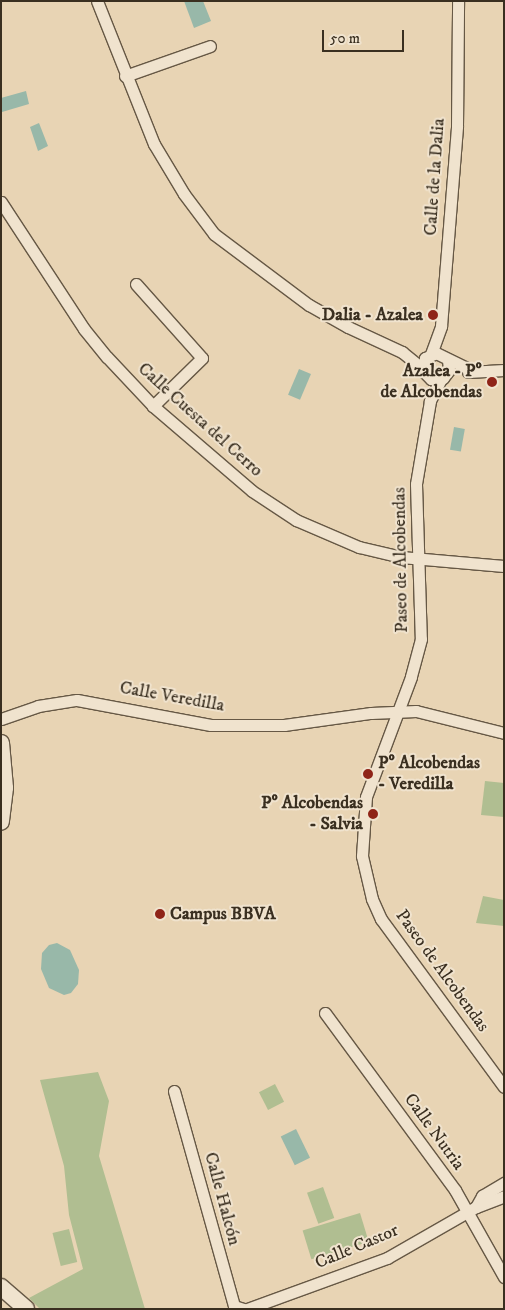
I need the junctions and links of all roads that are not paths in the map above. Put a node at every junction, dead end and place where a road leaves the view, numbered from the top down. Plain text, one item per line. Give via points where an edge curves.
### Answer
1 (97, 1) edge
2 (458, 1) edge
3 (210, 46) dead end
4 (125, 76) junction
5 (2, 204) edge
6 (136, 284) dead end
7 (402, 352) junction
8 (429, 355) junction
9 (448, 360) junction
10 (504, 370) edge
11 (473, 371) junction
12 (425, 372) junction
13 (443, 377) junction
14 (430, 401) junction
15 (153, 406) junction
16 (420, 558) junction
17 (504, 566) edge
18 (398, 713) junction
19 (1, 719) edge
20 (504, 733) edge
21 (1, 743) edge
22 (1, 822) edge
23 (325, 1013) dead end
24 (504, 1087) edge
25 (174, 1091) dead end
26 (504, 1183) edge
27 (504, 1196) edge
28 (473, 1209) junction
29 (504, 1277) edge
30 (1, 1287) edge
31 (26, 1309) edge
32 (245, 1309) edge

1 - 4 street
2 - 8 street, Calle de la Dalia via 457,126 441,326
3 - 4 street
4 - 7 street via 154,144 184,194 214,234 308,305
5 - 15 street, Calle Cuesta del Cerro via 84,329
6 - 15 street via 202,358
7 - 8 street
7 - 12 street
8 - 9 street via 440,353
8 - 12 street, Calle de la Dalia
9 - 11 street
9 - 13 street, Paseo de Alcobendas
10 - 11 street
11 - 13 street
12 - 13 street
12 - 14 street, Paseo de Alcobendas
13 - 14 street, Paseo de Alcobendas
14 - 16 street, Paseo de Alcobendas via 416,484
15 - 16 street, Calle Cuesta del Cerro via 252,491 296,520 359,547
16 - 17 street, Calle Cuesta del Cerro
16 - 18 street, Paseo de Alcobendas via 421,640
18 - 19 street, Calle Veredilla via 371,713 284,725 211,725 77,700 38,706
18 - 20 street, Calle Veredilla via 427,713
18 - 24 street, Paseo de Alcobendas via 363,812 362,856 372,899 394,939
21 - 22 street via 5,788
23 - 28 street, Calle Nutria
25 - 32 street, Calle Halcón via 234,1306
26 - 28 street, Calle Castor via 482,1196
27 - 28 street, Calle Castor
28 - 29 street, Calle Nutria
28 - 32 street, Calle Castor via 387,1258
30 - 31 street

